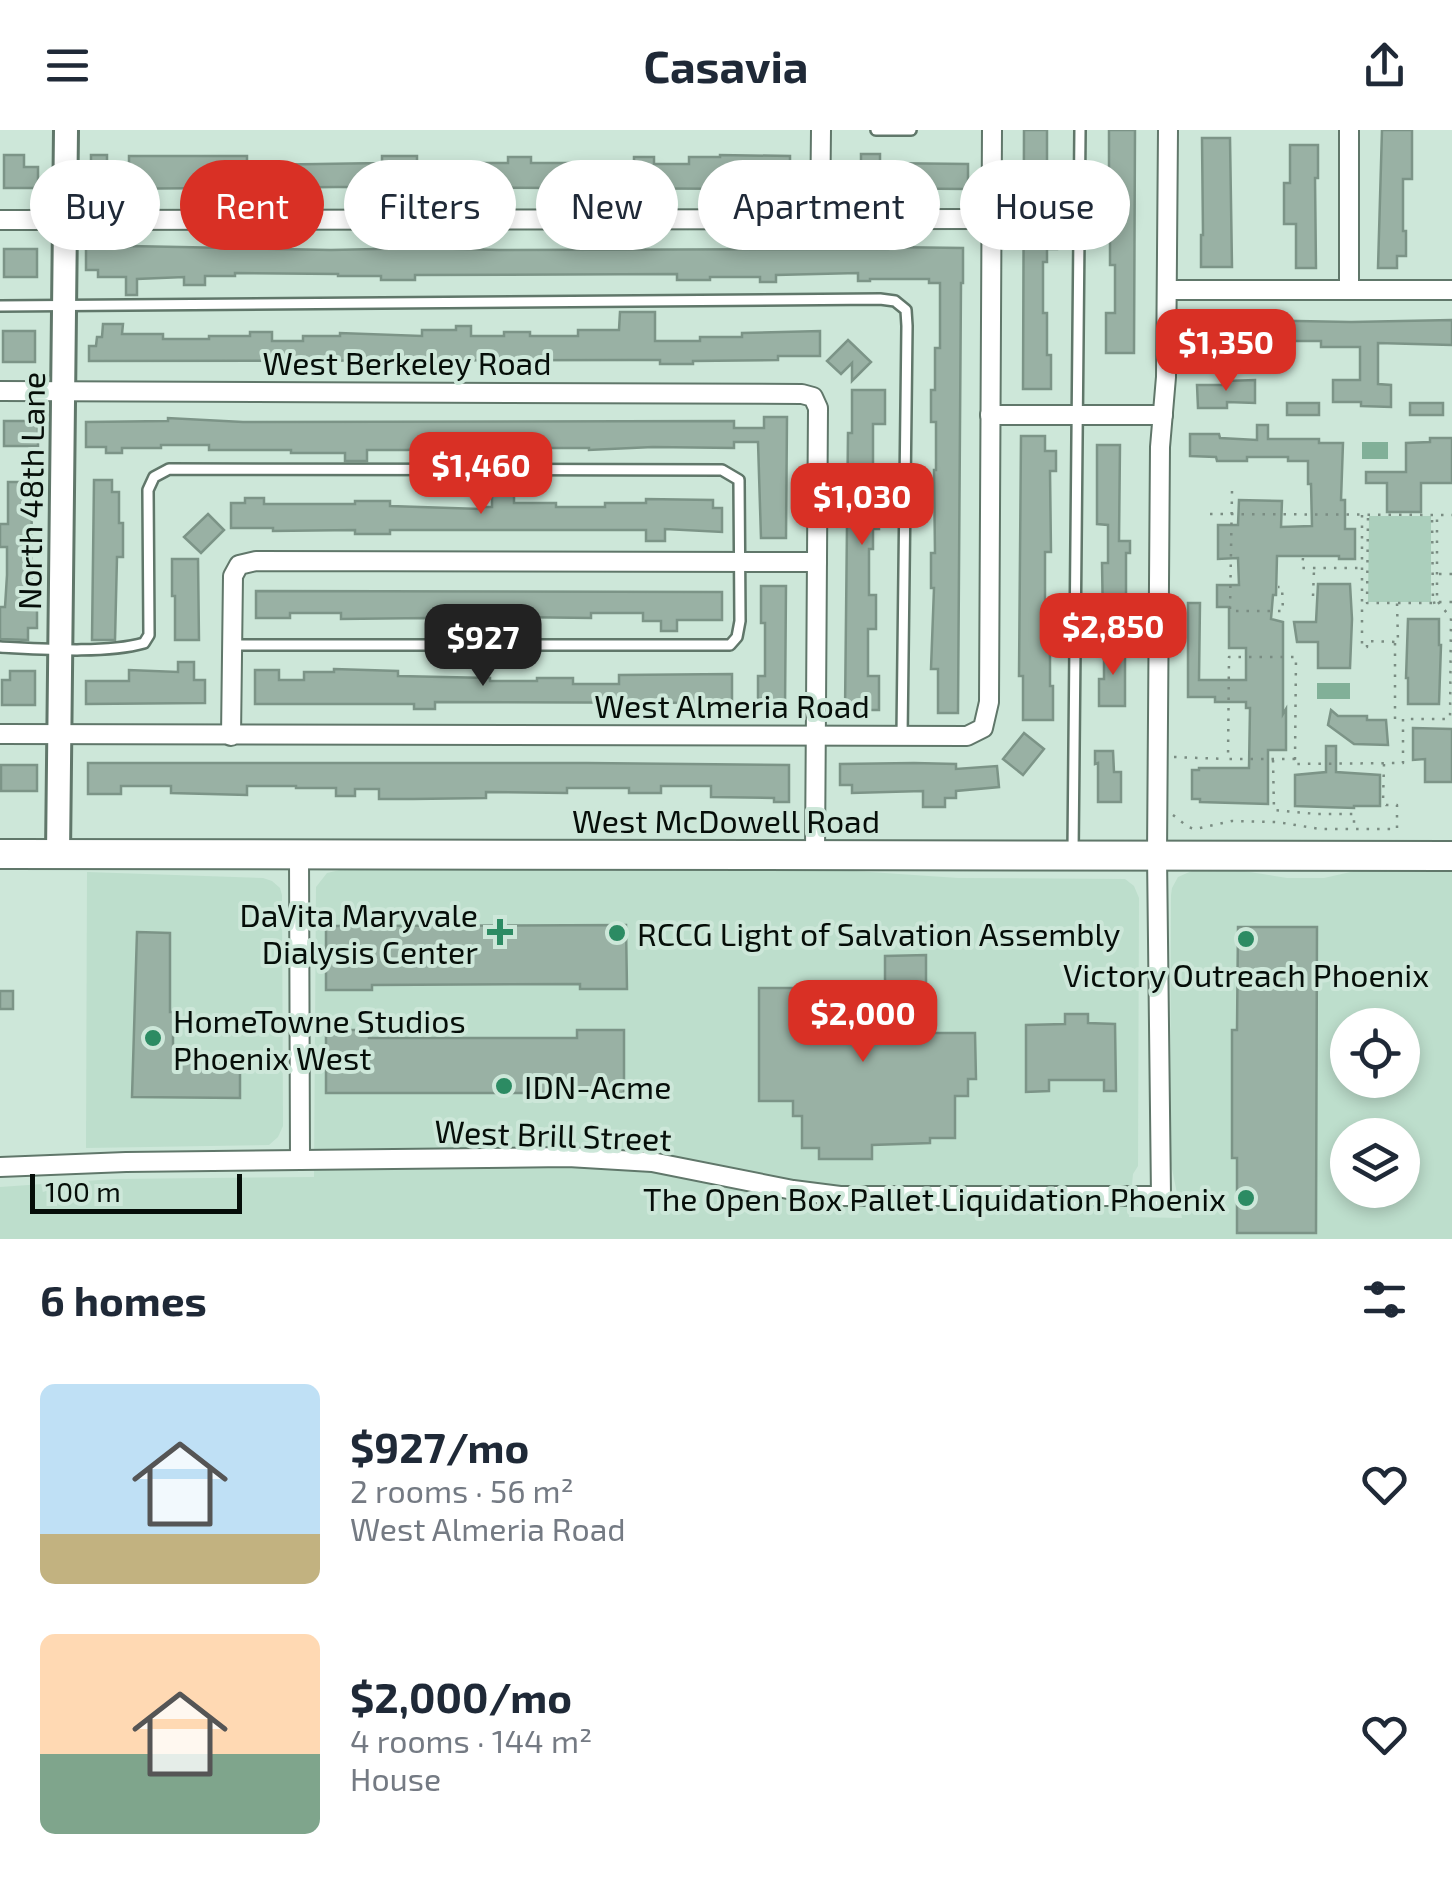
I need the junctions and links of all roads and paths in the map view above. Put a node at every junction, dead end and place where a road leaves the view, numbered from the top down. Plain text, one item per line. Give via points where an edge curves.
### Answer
1 (66, 130) edge
2 (821, 130) edge
3 (876, 130) edge
4 (911, 130) edge
5 (992, 130) edge
6 (1080, 130) edge
7 (1168, 130) edge
8 (1349, 130) edge
9 (66, 160) edge
10 (821, 160) edge
11 (992, 160) edge
12 (0, 220) edge
13 (30, 220) edge
14 (160, 220) edge
15 (698, 221) edge
16 (65, 250) edge
17 (992, 250) edge
18 (1167, 290) junction
19 (1348, 290) junction
20 (1452, 290) edge
21 (0, 306) edge
22 (64, 307) junction
23 (0, 391) edge
24 (64, 391) junction
25 (990, 414) junction
26 (1078, 414) junction
27 (1164, 414) junction
28 (1232, 491) dead end
29 (1210, 514) dead end
30 (1232, 514) junction
31 (1365, 515) junction
32 (1434, 515) junction
33 (1452, 515) edge
34 (1303, 558) dead end
35 (738, 562) junction
36 (817, 562) junction
37 (1452, 564) edge
38 (1314, 568) junction
39 (1362, 568) junction
40 (1437, 574) junction
41 (1452, 574) edge
42 (1278, 586) dead end
43 (1313, 596) dead end
44 (1452, 602) edge
45 (1397, 603) junction
46 (1436, 603) junction
47 (1396, 642) junction
48 (232, 646) junction
49 (0, 647) edge
50 (61, 650) junction
51 (1403, 719) junction
52 (1451, 719) edge
53 (0, 734) edge
54 (60, 735) junction
55 (816, 735) junction
56 (231, 736) junction
57 (902, 736) junction
58 (1170, 757) dead end
59 (1273, 758) junction
60 (1295, 758) junction
61 (1228, 759) junction
62 (1384, 764) junction
63 (1170, 806) dead end
64 (1354, 828) junction
65 (0, 854) edge
66 (58, 854) junction
67 (299, 854) junction
68 (815, 855) junction
69 (1073, 855) junction
70 (1157, 855) junction
71 (1452, 856) edge
72 (300, 1160) junction
73 (0, 1167) edge

1 - 9 street, North 48th Lane
2 - 10 street
3 - 4 lane
5 - 11 street
6 - 26 lane
7 - 18 street
8 - 19 street
12 - 13 street
14 - 15 street
16 - 22 street, North 48th Lane
17 - 25 street
18 - 19 street
18 - 27 street
19 - 20 street
21 - 22 lane
22 - 24 street, North 48th Lane
22 - 57 lane via 895,302 906,310 907,326
23 - 24 street, West Berkeley Road
24 - 36 street, West Berkeley Road via 802,394 818,408
24 - 50 street, North 48th Lane
25 - 26 street
25 - 57 street, West Almeria Road via 989,702 983,728 966,736
26 - 27 street
26 - 69 lane
27 - 70 street
28 - 30 path
29 - 30 path
30 - 31 path
30 - 42 path via 1230,611 1282,611
31 - 32 path
31 - 39 path
31 - 45 path via 1367,603
32 - 33 path
32 - 40 path
32 - 46 path
34 - 38 path via 1302,568
35 - 36 street
35 - 48 street via 256,560 239,565 233,576
35 - 48 lane via 740,621 730,644
35 - 50 lane via 738,480 722,470 170,469 154,477 148,490 149,635 132,647
36 - 55 street
37 - 41 path
38 - 39 path
38 - 43 path
39 - 47 path via 1362,647
40 - 41 path
40 - 46 path
44 - 46 path
45 - 46 path
45 - 47 path
46 - 52 path via 1451,618
47 - 51 path via 1395,718
48 - 56 street
49 - 50 lane
50 - 54 street, North 48th Lane
51 - 52 path
51 - 62 path via 1403,763
53 - 54 street, West Almeria Road
54 - 56 street, West Almeria Road
54 - 66 street, North 48th Lane
55 - 56 street, West Almeria Road
55 - 57 street, West Almeria Road
55 - 68 street
58 - 61 path
59 - 60 path
59 - 61 path
59 - 64 path via 1274,810 1354,814
60 - 61 path via 1296,657 1229,657
60 - 62 path via 1294,764
62 - 64 path via 1383,801 1397,805 1397,829
63 - 64 path via 1195,828 1232,821
65 - 66 main road, West McDowell Road
66 - 67 main road, West McDowell Road
67 - 68 main road, West McDowell Road
67 - 72 street
68 - 69 main road, West McDowell Road
69 - 70 main road, West McDowell Road
70 - 71 main road, West McDowell Road
70 - 72 street, West Brill Street via 1161,1196 840,1196 643,1160
72 - 73 street, West Brill Street

